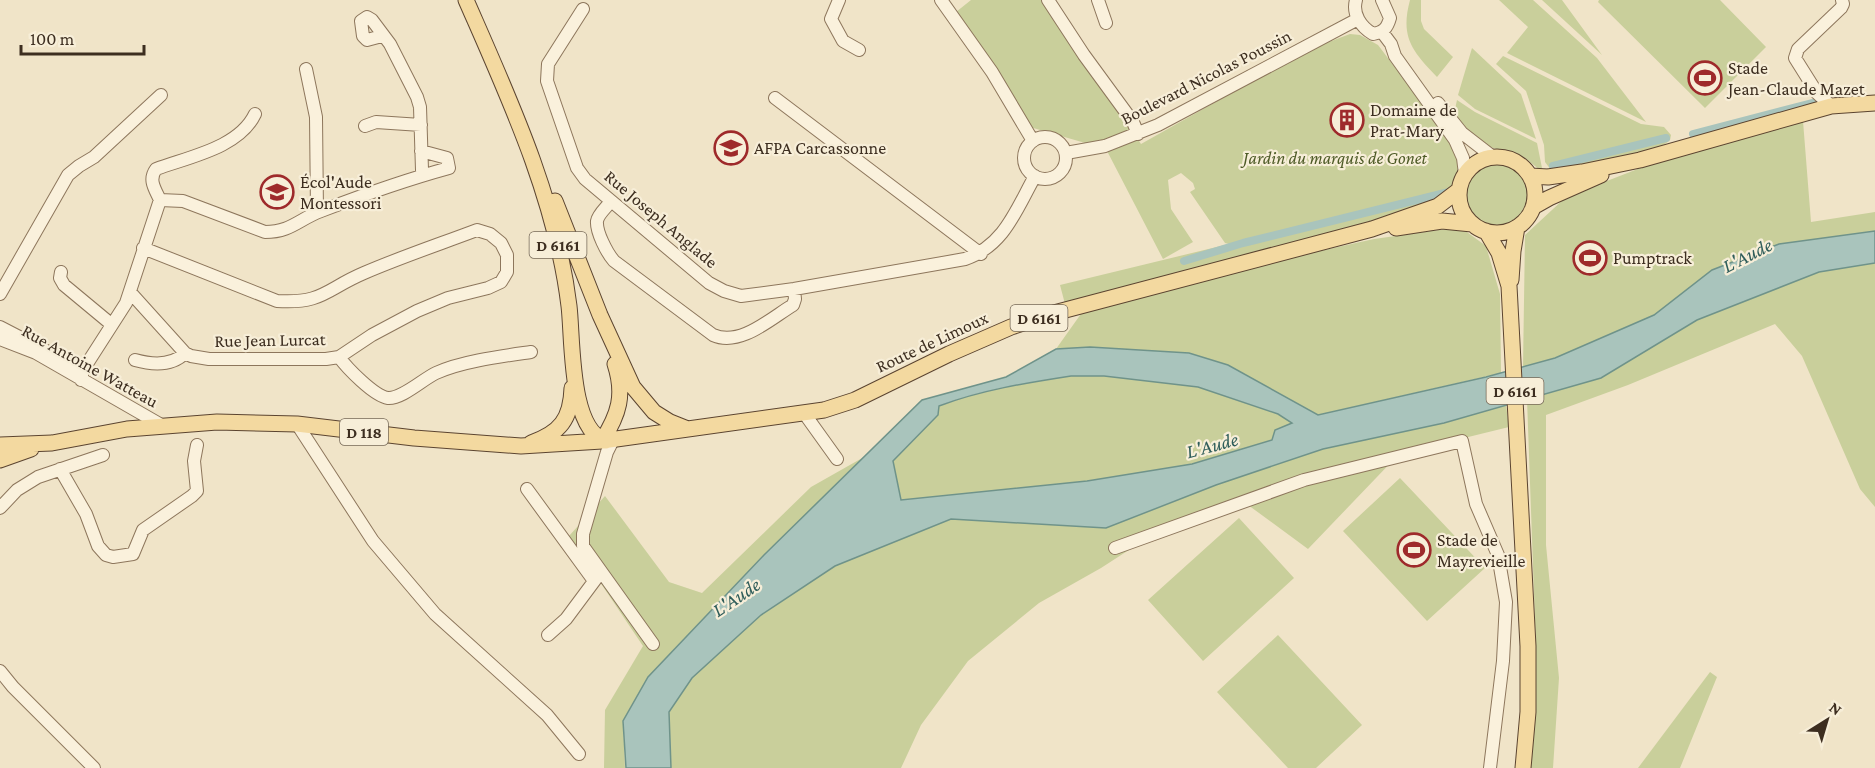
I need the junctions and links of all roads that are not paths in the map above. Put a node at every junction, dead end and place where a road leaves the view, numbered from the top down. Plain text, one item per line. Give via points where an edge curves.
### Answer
1 (466, 0) edge
2 (839, 0) edge
3 (941, 0) edge
4 (1048, 0) edge
5 (1098, 0) edge
6 (1356, 0) edge
7 (1382, 0) edge
8 (1842, 0) edge
9 (583, 9) dead end
10 (1358, 19) junction
11 (1106, 24) dead end
12 (1382, 32) junction
13 (382, 36) dead end
14 (1393, 48) junction
15 (859, 50) dead end
16 (306, 69) dead end
17 (161, 95) dead end
18 (775, 98) dead end
19 (1875, 103) edge
20 (1831, 106) junction
21 (255, 114) dead end
22 (421, 125) junction
23 (364, 126) dead end
24 (520, 128) junction
25 (1138, 134) junction
26 (1033, 141) junction
27 (421, 151) junction
28 (1066, 153) junction
29 (1493, 157) junction
30 (1640, 160) junction
31 (1465, 174) junction
32 (424, 175) junction
33 (1035, 176) junction
34 (1530, 176) junction
35 (1459, 190) junction
36 (160, 200) junction
37 (611, 201) junction
38 (1533, 207) junction
39 (317, 212) junction
40 (1472, 224) junction
41 (1517, 227) junction
42 (1372, 229) junction
43 (1486, 231) junction
44 (143, 248) junction
45 (981, 254) junction
46 (60, 272) dead end
47 (1509, 286) junction
48 (794, 289) junction
49 (130, 292) junction
50 (0, 294) edge
51 (600, 315) junction
52 (111, 324) junction
53 (0, 327) edge
54 (0, 339) edge
55 (531, 352) dead end
56 (185, 353) junction
57 (339, 357) junction
58 (135, 360) dead end
59 (573, 367) junction
60 (82, 375) junction
61 (804, 413) junction
62 (297, 424) junction
63 (163, 426) junction
64 (715, 426) junction
65 (687, 428) junction
66 (52, 443) junction
67 (0, 445) edge
68 (196, 445) dead end
69 (607, 445) junction
70 (521, 446) junction
71 (104, 455) dead end
72 (837, 459) dead end
73 (0, 460) edge
74 (60, 470) junction
75 (527, 489) dead end
76 (0, 508) edge
77 (1114, 548) dead end
78 (597, 577) junction
79 (548, 634) dead end
80 (653, 644) dead end
81 (0, 671) edge
82 (579, 754) dead end
83 (94, 768) edge
84 (1490, 768) edge
85 (1523, 768) edge

1 - 24 main road, D 6161
2 - 15 street via 831,20 843,41
3 - 26 street via 992,72
4 - 25 street
5 - 11 street
6 - 10 street
7 - 12 street via 1390,18
8 - 20 street via 1841,8 1798,49 1796,58 1817,93
9 - 37 street, Rue Joseph Anglade via 548,64 547,81 578,168
10 - 12 street via 1372,34
10 - 25 street, Boulevard Nicolas Poussin
12 - 14 street
13 - 22 street via 390,44 417,98
14 - 29 street via 1404,56 1462,133
14 - 31 street via 1455,140
16 - 39 street via 316,117
17 - 50 street via 94,157 68,174
18 - 45 street
19 - 20 main road
20 - 30 main road
21 - 36 street via 251,124 221,147 156,169 152,182
22 - 23 street via 376,122
22 - 27 street
24 - 51 main road via 544,174
24 - 59 main road, D 6161 via 562,258
25 - 28 street, Boulevard Nicolas Poussin via 1105,146
26 - 28 street via 1053,138
26 - 33 street via 1024,159
27 - 32 street
27 - 32 street via 447,158 449,168
28 - 33 street via 1060,173 1044,179
29 - 31 main road via 1477,161
29 - 34 main road via 1515,161
30 - 34 main road via 1558,176
30 - 38 main road
31 - 35 main road
32 - 39 street
33 - 45 street via 1002,234
34 - 38 main road via 1535,191
35 - 40 main road via 1461,208
35 - 42 main road, D 6161 via 1438,206
36 - 39 street via 183,201 265,232 289,229
36 - 44 street
37 - 48 street, Rue Joseph Anglade via 709,283 724,291 741,296
37 - 48 street via 597,222 606,251 713,335 723,339 741,336 793,304
38 - 41 main road
40 - 42 main road, D 6161 via 1442,221
40 - 43 main road
41 - 43 main road via 1502,233
41 - 47 main road, D 6161
42 - 61 main road, Route de Limoux / D 6161 via 1054,313 977,341 855,400
43 - 47 main road, D 6161 via 1499,253
44 - 49 street
44 - 57 street, Rue Jean Lurcat via 263,296 299,303 317,299 361,274 477,230 501,243 507,255 507,272 501,282 417,312
45 - 48 street, Rue Joseph Anglade
46 - 52 street via 64,285
47 - 85 main road, D 6161 via 1529,701
49 - 52 street
49 - 56 street
51 - 65 main road, D 6161 via 633,387 654,412
51 - 69 main road via 621,395
52 - 60 street
53 - 60 street, Rue Antoine Watteau
54 - 60 street, Rue Antoine Watteau
55 - 57 street via 437,373 389,398 379,395
56 - 57 street, Rue Jean Lurcat via 209,359
56 - 58 street via 169,363
59 - 69 main road, D 6161 via 583,417 591,431
59 - 70 main road, D 6161 via 572,402 560,427 548,438
60 - 63 street, Rue Antoine Watteau
61 - 64 main road, Route de Limoux / D 6161
61 - 72 street
62 - 63 main road, D 118 via 207,422
62 - 70 main road, D 118
62 - 82 street via 373,541 435,614 547,715
63 - 66 main road, D 118
64 - 65 main road, D 6161
64 - 69 main road, D 6161 via 690,434
65 - 69 main road, D 6161
66 - 67 main road, D 118
66 - 73 main road, D 118
68 - 74 street via 197,490 143,530 133,554 113,557 98,546 86,514
69 - 70 main road, D 118
69 - 78 street via 583,534 583,546
71 - 74 street
74 - 76 street via 16,490
75 - 78 street
77 - 84 street via 1304,480 1462,441 1476,504 1498,555 1506,602
78 - 79 street via 566,619
78 - 80 street
81 - 83 street

